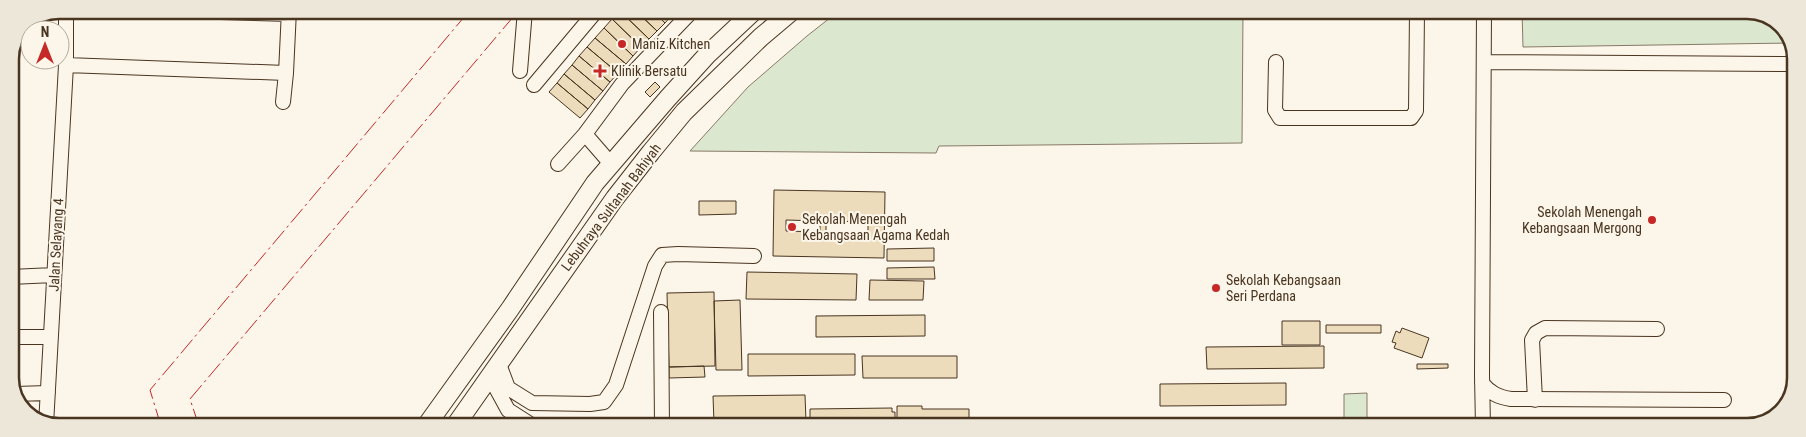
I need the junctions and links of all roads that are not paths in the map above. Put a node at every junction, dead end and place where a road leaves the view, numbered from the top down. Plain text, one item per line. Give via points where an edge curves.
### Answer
1 (289, 19) edge
2 (523, 19) edge
3 (589, 19) edge
4 (684, 19) edge
5 (746, 19) edge
6 (782, 19) edge
7 (1417, 19) edge
8 (1484, 19) edge
9 (1276, 62) dead end
10 (1485, 62) junction
11 (1787, 64) edge
12 (70, 65) edge
13 (66, 70) edge
14 (520, 71) dead end
15 (286, 73) junction
16 (534, 85) dead end
17 (283, 102) dead end
18 (585, 134) junction
19 (558, 164) dead end
20 (611, 164) junction
21 (754, 256) dead end
22 (54, 275) junction
23 (19, 277) edge
24 (661, 312) dead end
25 (1657, 329) dead end
26 (19, 337) edge
27 (51, 337) junction
28 (494, 370) junction
29 (1482, 383) junction
30 (48, 393) junction
31 (22, 394) edge
32 (1535, 400) junction
33 (1724, 400) dead end
34 (47, 416) edge
35 (432, 418) edge
36 (461, 418) edge
37 (520, 418) edge
38 (662, 418) edge
39 (1483, 418) edge

1 - 15 street
2 - 14 street
3 - 16 street
4 - 18 street via 622,84
5 - 20 main road, Lebuhraya Sultanah Bahiyah via 668,98
6 - 28 main road, Lebuhraya Sultanah Bahiyah via 705,91 656,145 614,198
7 - 9 street via 1416,111 1411,118 1280,118 1275,110
8 - 10 street
10 - 11 street
10 - 29 street
12 - 15 street
13 - 22 street, Jalan Selayang 4
15 - 17 street
18 - 19 street
18 - 20 street
20 - 35 main road, Lebuhraya Sultanah Bahiyah
21 - 28 street via 662,255 655,266 616,384 604,402 532,403 508,388
22 - 23 street
22 - 27 street, Jalan Selayang 4
24 - 38 street
25 - 32 street via 1545,328 1536,332 1532,340
26 - 27 street
27 - 30 street, Jalan Selayang 4
28 - 36 main road, Lebuhraya Sultanah Bahiyah
28 - 37 street via 508,410
29 - 32 street via 1502,398
29 - 39 street
30 - 31 street
30 - 34 street, Jalan Selayang 4
32 - 33 street

